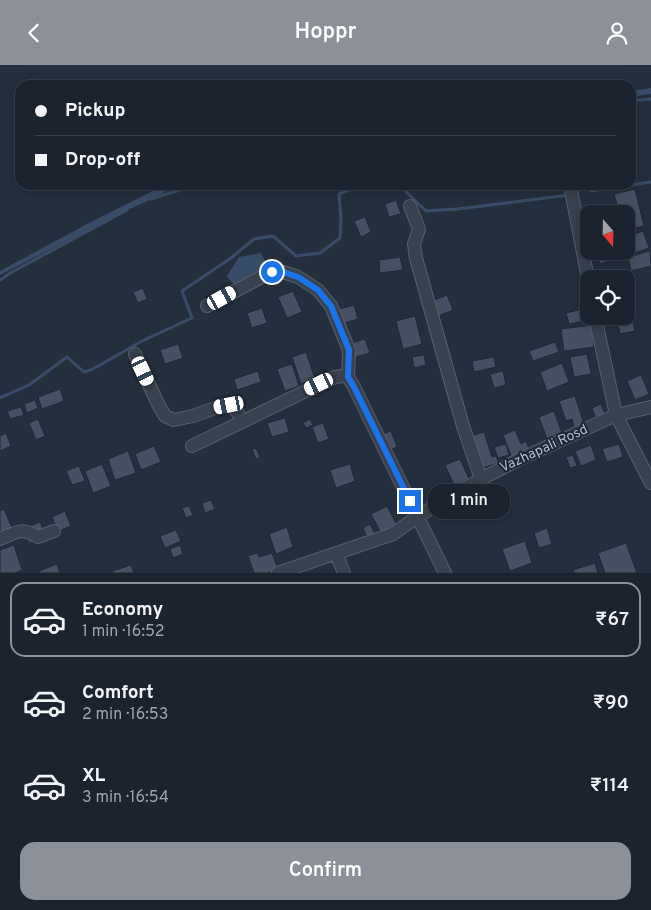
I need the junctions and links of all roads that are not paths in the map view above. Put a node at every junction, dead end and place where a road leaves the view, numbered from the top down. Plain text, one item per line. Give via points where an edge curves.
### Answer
1 (571, 190) edge
2 (410, 206) dead end
3 (586, 270) edge
4 (207, 307) dead end
5 (597, 325) edge
6 (135, 354) dead end
7 (348, 377) junction
8 (651, 407) edge
9 (616, 415) junction
10 (243, 421) junction
11 (192, 445) dead end
12 (481, 479) junction
13 (651, 483) edge
14 (418, 517) junction
15 (54, 531) dead end
16 (0, 539) edge
17 (336, 553) junction
18 (278, 573) edge
19 (344, 573) edge
20 (445, 573) edge

1 - 3 street
2 - 12 street via 419,229 414,244 416,258
4 - 7 street via 272,272 298,277 318,290 331,306 349,350
5 - 9 street
6 - 10 street via 165,416 174,419 194,416 229,405
7 - 10 street via 335,377
7 - 14 street
8 - 9 street, Vazhapali Rosd
9 - 12 street, Vazhapali Rosd
9 - 13 street
10 - 11 street
12 - 14 street, Vazhapali Rosd
14 - 17 street, Vazhapali Rosd via 393,534
14 - 20 street
15 - 16 street via 38,537 19,531
17 - 18 street, Vazhapali Rosd
17 - 19 street

